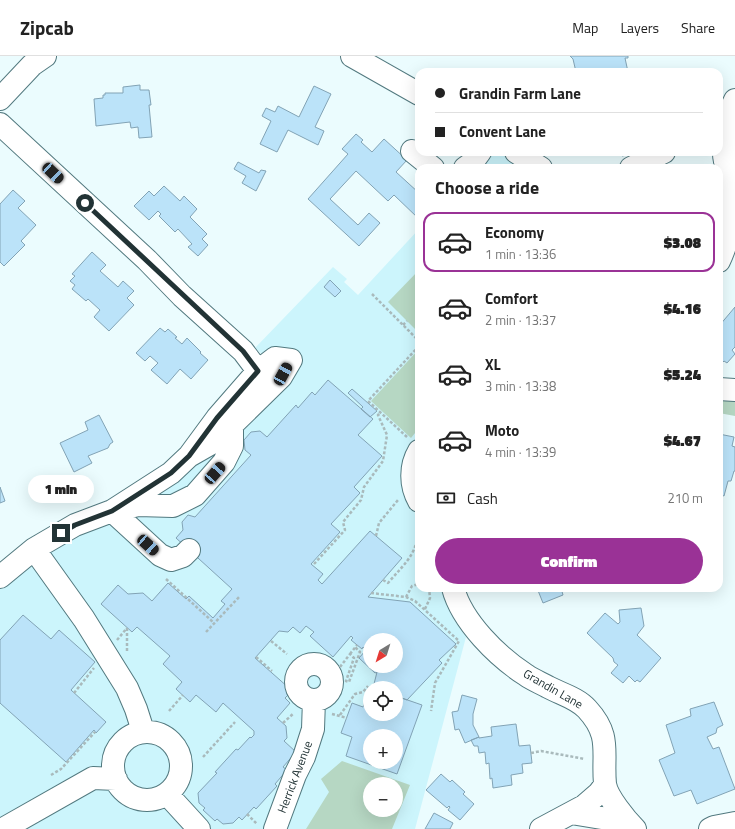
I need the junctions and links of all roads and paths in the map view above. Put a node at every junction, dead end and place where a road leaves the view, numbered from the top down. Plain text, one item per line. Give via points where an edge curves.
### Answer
1 (45, 56) edge
2 (352, 56) edge
3 (415, 92) edge
4 (0, 99) edge
5 (735, 100) edge
6 (723, 119) edge
7 (0, 124) edge
8 (735, 133) edge
9 (412, 151) dead end
10 (415, 153) edge
11 (418, 156) edge
12 (477, 156) edge
13 (522, 156) edge
14 (656, 156) edge
15 (428, 164) edge
16 (471, 164) edge
17 (535, 164) edge
18 (639, 164) edge
19 (723, 248) edge
20 (372, 294) dead end
21 (407, 321) dead end
22 (403, 325) junction
23 (415, 337) edge
24 (415, 350) edge
25 (258, 371) junction
26 (723, 389) edge
27 (735, 390) edge
28 (380, 413) junction
29 (232, 425) junction
30 (413, 445) edge
31 (189, 456) junction
32 (415, 460) edge
33 (412, 503) edge
34 (112, 511) junction
35 (415, 514) edge
36 (376, 536) dead end
37 (34, 549) junction
38 (415, 549) edge
39 (189, 550) dead end
40 (314, 564) dead end
41 (0, 577) edge
42 (383, 580) dead end
43 (170, 582) dead end
44 (415, 585) edge
45 (429, 592) edge
46 (454, 592) edge
47 (371, 593) dead end
48 (240, 596) dead end
49 (406, 597) junction
50 (425, 609) junction
51 (214, 623) junction
52 (127, 628) dead end
53 (206, 632) dead end
54 (271, 641) dead end
55 (287, 654) dead end
56 (350, 654) junction
57 (100, 656) junction
58 (127, 657) dead end
59 (256, 657) dead end
60 (340, 667) dead end
61 (272, 671) dead end
62 (287, 684) dead end
63 (363, 692) edge
64 (74, 693) dead end
65 (183, 695) dead end
66 (308, 708) junction
67 (169, 711) dead end
68 (431, 711) dead end
69 (340, 715) junction
70 (347, 718) dead end
71 (235, 722) dead end
72 (283, 723) dead end
73 (95, 732) dead end
74 (143, 732) junction
75 (531, 753) dead end
76 (203, 757) dead end
77 (605, 763) junction
78 (51, 775) dead end
79 (116, 779) junction
80 (605, 785) junction
81 (166, 794) junction
82 (571, 813) junction
83 (247, 814) dead end
84 (735, 823) edge
85 (631, 825) edge
86 (268, 828) edge
87 (3, 829) edge
88 (199, 829) edge
89 (541, 829) edge
90 (710, 829) edge

1 - 4 street via 32,65
2 - 3 street
5 - 6 street
7 - 25 street via 243,351
8 - 19 street via 728,138 724,154 730,179 732,206
9 - 10 street
11 - 15 street
12 - 16 street
13 - 17 street
14 - 18 street
20 - 22 path
21 - 22 path
22 - 23 path
24 - 28 path via 368,401
25 - 29 street via 275,358 291,360 281,377
25 - 31 street via 217,418
26 - 27 street
28 - 30 path
28 - 40 path via 378,415 387,435 383,461 364,487 361,500 343,522 345,530
29 - 31 street via 210,444
29 - 34 street via 232,446 224,462 195,495 173,506 138,505
31 - 34 street via 171,473
32 - 33 street via 412,470
33 - 35 path
33 - 36 path via 379,523
34 - 37 street via 75,525
34 - 39 street via 160,555 171,560 183,556
37 - 41 street
37 - 57 street via 84,619
38 - 42 path via 388,583
43 - 51 path
44 - 49 path
45 - 50 path via 430,598
46 - 77 street, Grandin Lane via 464,614 501,655 526,675 574,699 591,713 602,731
47 - 49 path
48 - 51 path
49 - 50 path
50 - 68 path via 459,641 434,682
51 - 53 path
52 - 58 path
54 - 55 path
56 - 56 path via 354,658 346,681 349,682 360,652 356,646
56 - 60 path
57 - 64 path
57 - 74 street via 127,688
59 - 61 path
62 - 66 path
63 - 69 path via 355,694
65 - 67 path
66 - 69 path
66 - 72 path
66 - 86 street, Herrick Avenue via 313,728 304,757
69 - 70 path
71 - 76 path
73 - 78 path via 61,769
74 - 79 street via 133,734 117,748 113,758
74 - 81 street via 165,736 180,754 180,776 175,786
75 - 77 path via 541,751
77 - 80 street, Grandin Lane
79 - 81 street via 121,788 138,799 157,799
79 - 87 street via 93,778
80 - 82 street via 584,806
80 - 85 street via 613,802
81 - 88 street
82 - 85 street
82 - 89 street
83 - 86 path
84 - 90 street

